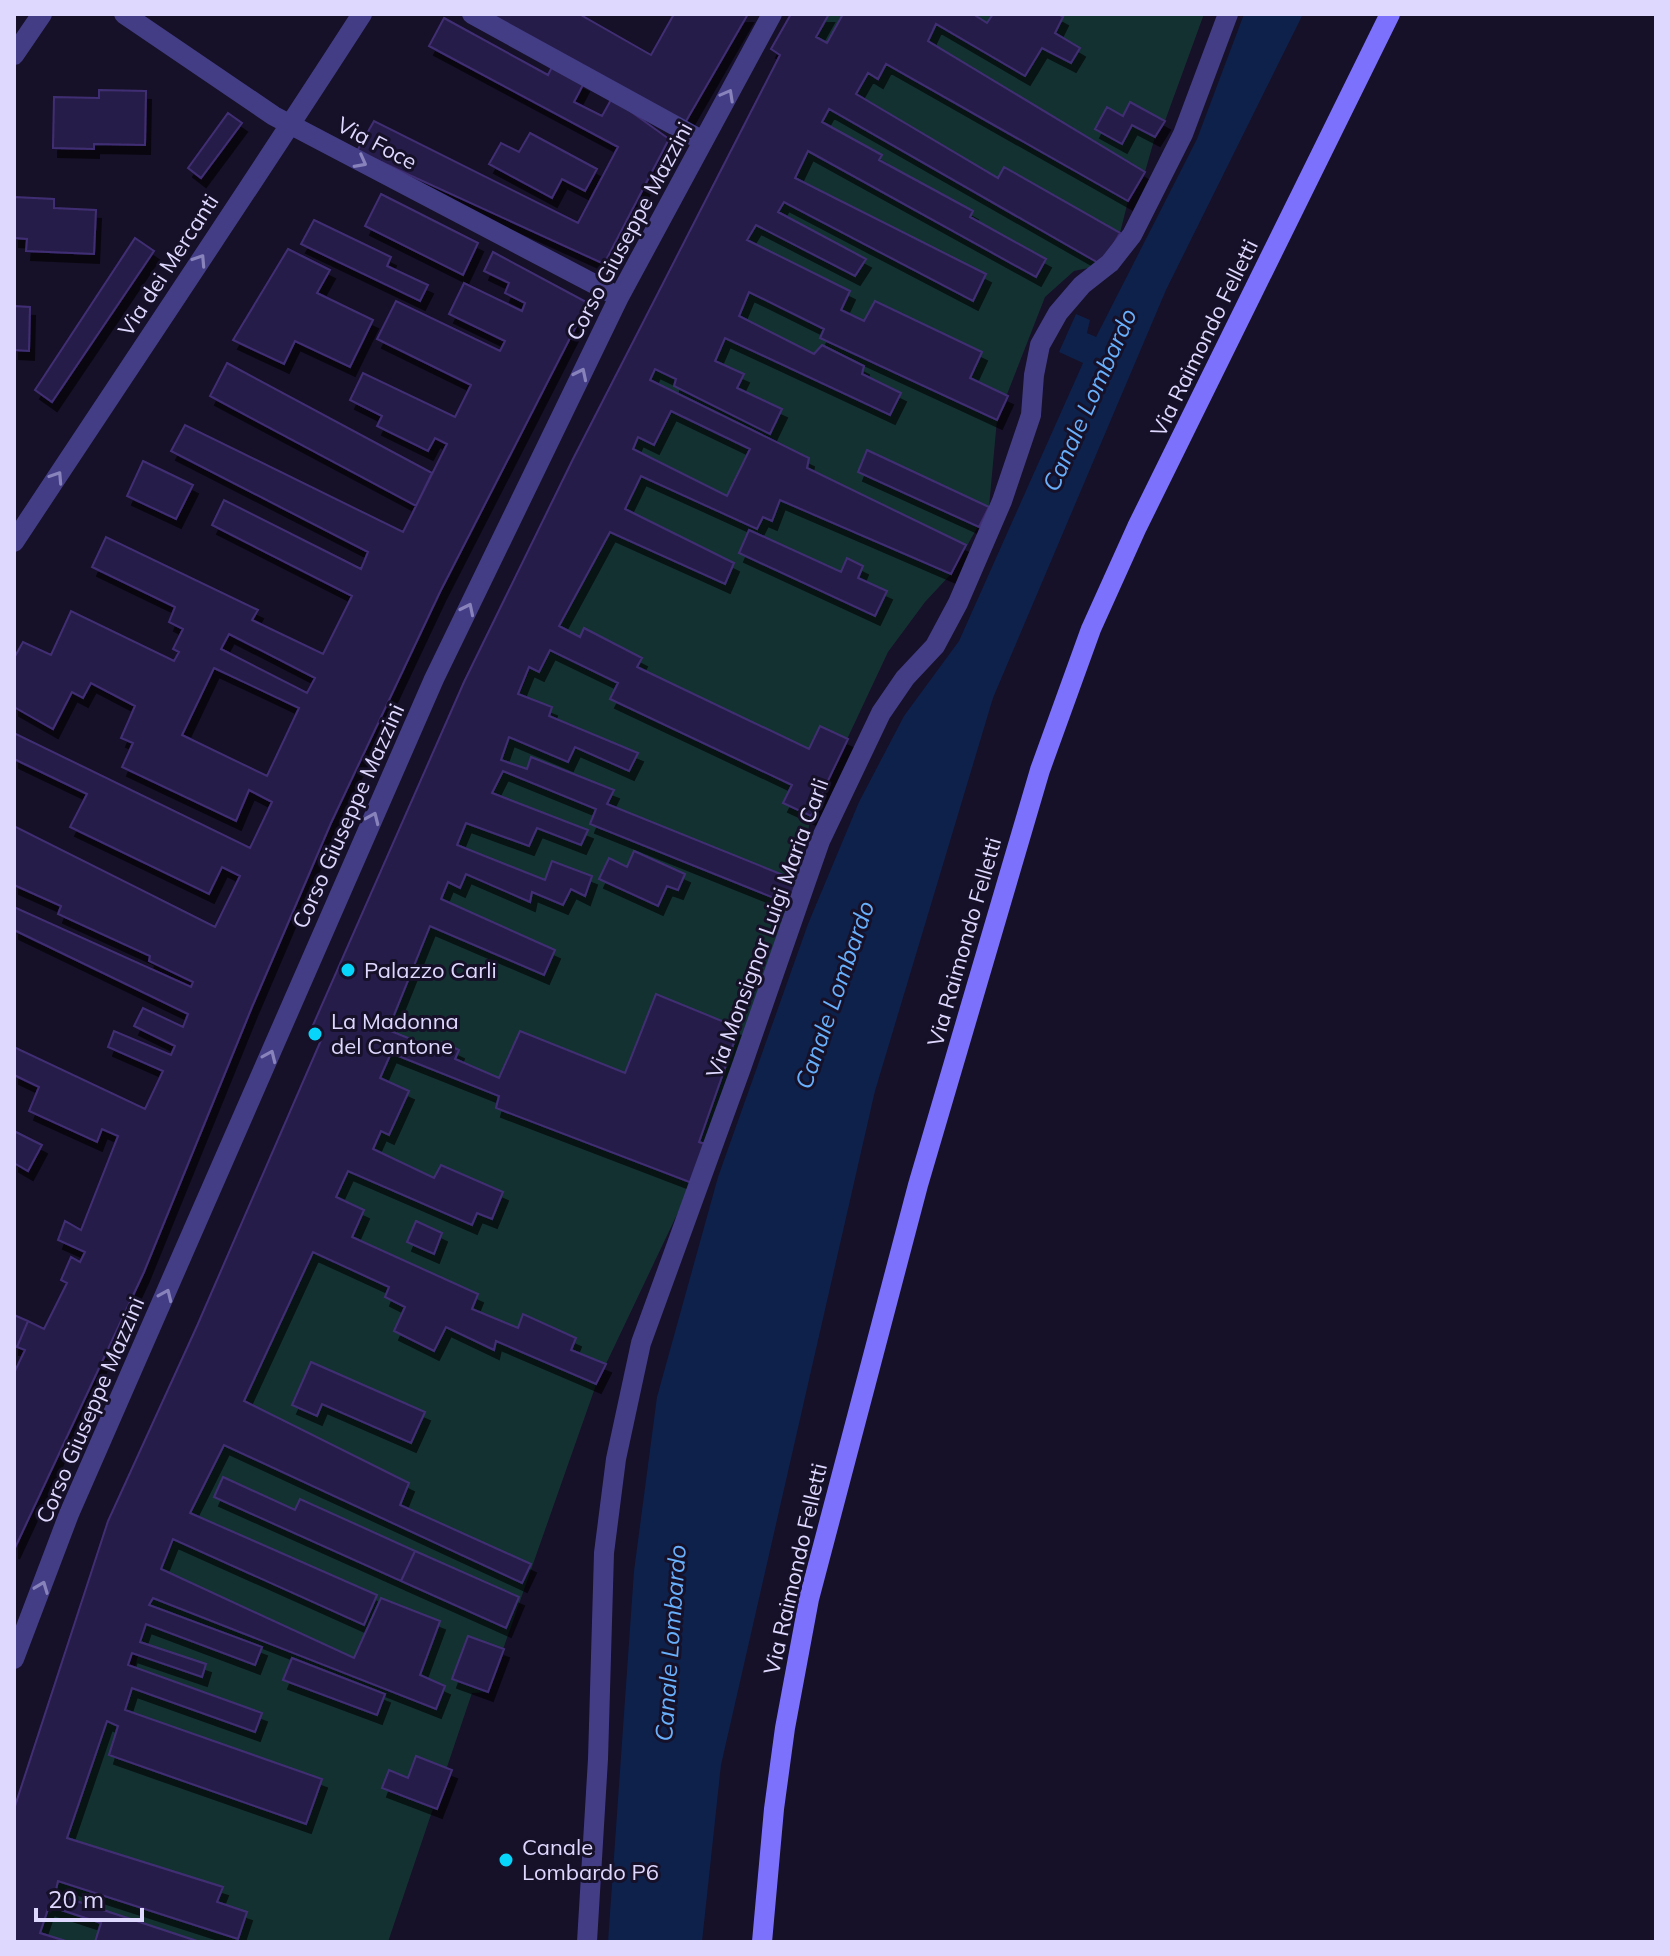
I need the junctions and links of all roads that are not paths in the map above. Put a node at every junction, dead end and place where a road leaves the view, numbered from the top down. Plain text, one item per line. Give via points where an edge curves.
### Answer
1 (42, 14) edge
2 (124, 14) edge
3 (362, 14) edge
4 (472, 14) edge
5 (772, 14) edge
6 (1228, 14) edge
7 (1390, 14) edge
8 (14, 55) edge
9 (292, 126) junction
10 (703, 141) junction
11 (619, 297) junction
12 (14, 542) edge
13 (14, 1659) edge
14 (587, 1942) edge
15 (762, 1942) edge

1 - 8 street
2 - 9 street, Via Foce
3 - 9 street, Via dei Mercanti
4 - 10 street
10 -> 5 street, Corso Giuseppe Mazzini
6 - 14 street, Via Monsignor Luigi Maria Carli via 1183,134 1132,235 1058,313 1040,345 1031,415 1002,501 958,603 935,646 881,713 820,841 641,1343 616,1459 604,1553
7 - 15 main road, Via Raimondo Felletti via 1137,527 1091,629 1040,770 918,1185 809,1599 785,1728
9 -> 11 street, Via Foce
12 -> 9 street, Via dei Mercanti
10 - 11 street, Corso Giuseppe Mazzini
13 -> 11 street, Corso Giuseppe Mazzini via 69,1514 434,679

